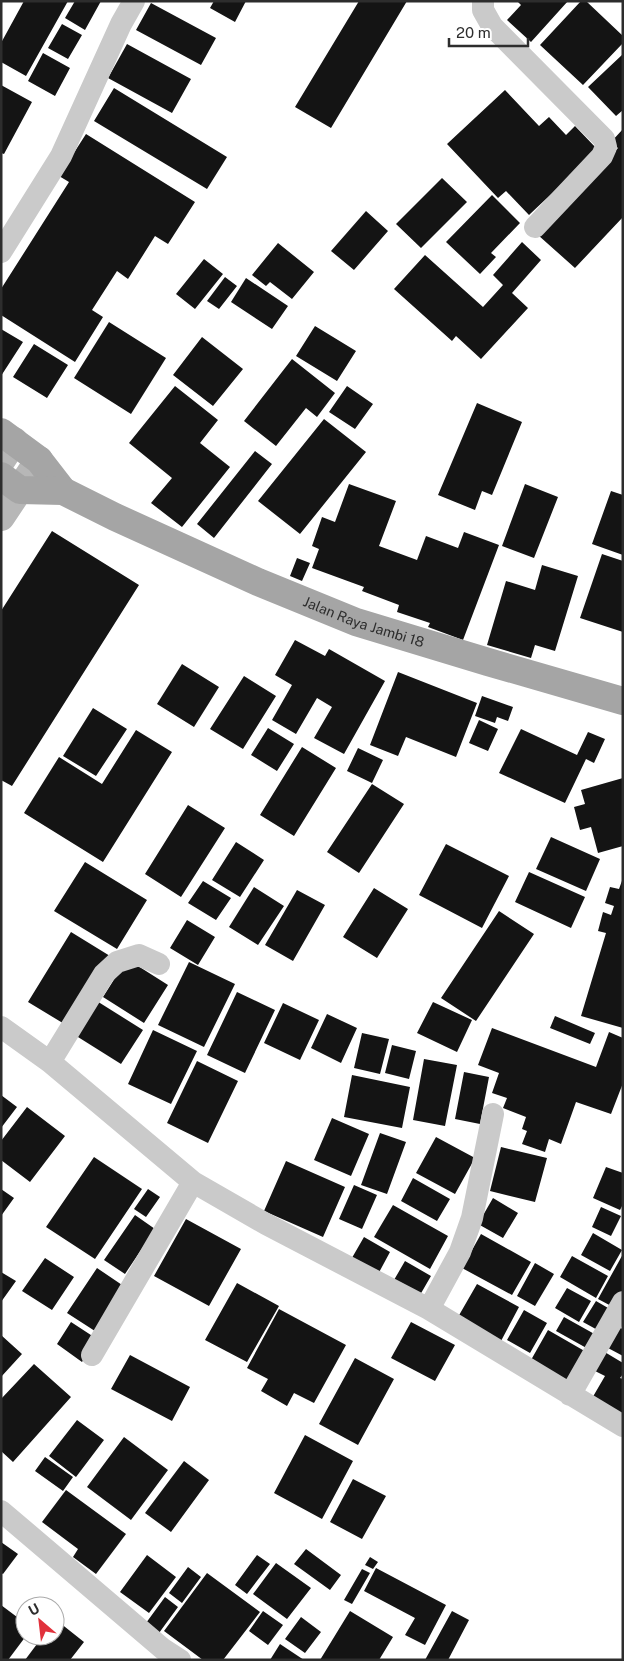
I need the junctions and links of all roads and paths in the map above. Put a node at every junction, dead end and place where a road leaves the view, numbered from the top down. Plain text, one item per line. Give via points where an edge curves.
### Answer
1 (134, 1) edge
2 (483, 1) edge
3 (535, 228) dead end
4 (1, 252) edge
5 (5, 445) edge
6 (39, 460) junction
7 (11, 483) edge
8 (63, 491) junction
9 (1, 517) edge
10 (623, 700) edge
11 (160, 964) dead end
12 (1, 1026) edge
13 (50, 1062) junction
14 (493, 1114) dead end
15 (193, 1182) junction
16 (623, 1302) edge
17 (429, 1309) junction
18 (92, 1355) dead end
19 (570, 1395) junction
20 (623, 1426) edge
21 (1, 1511) edge
22 (180, 1660) edge

1 - 4 street via 61,156
2 - 3 street via 483,10 492,26 604,139 606,148 602,156
5 - 6 main road
6 - 7 main road
6 - 8 main road
7 - 8 main road
7 - 9 main road
8 - 10 main road, Jalan Raya Jambi 18 via 258,582 356,622
11 - 13 street via 139,955 117,962 104,974
12 - 13 street
13 - 15 street
14 - 17 street via 472,1218 460,1252
15 - 17 street
15 - 18 street
16 - 19 street
17 - 19 street
19 - 20 street
21 - 22 street

